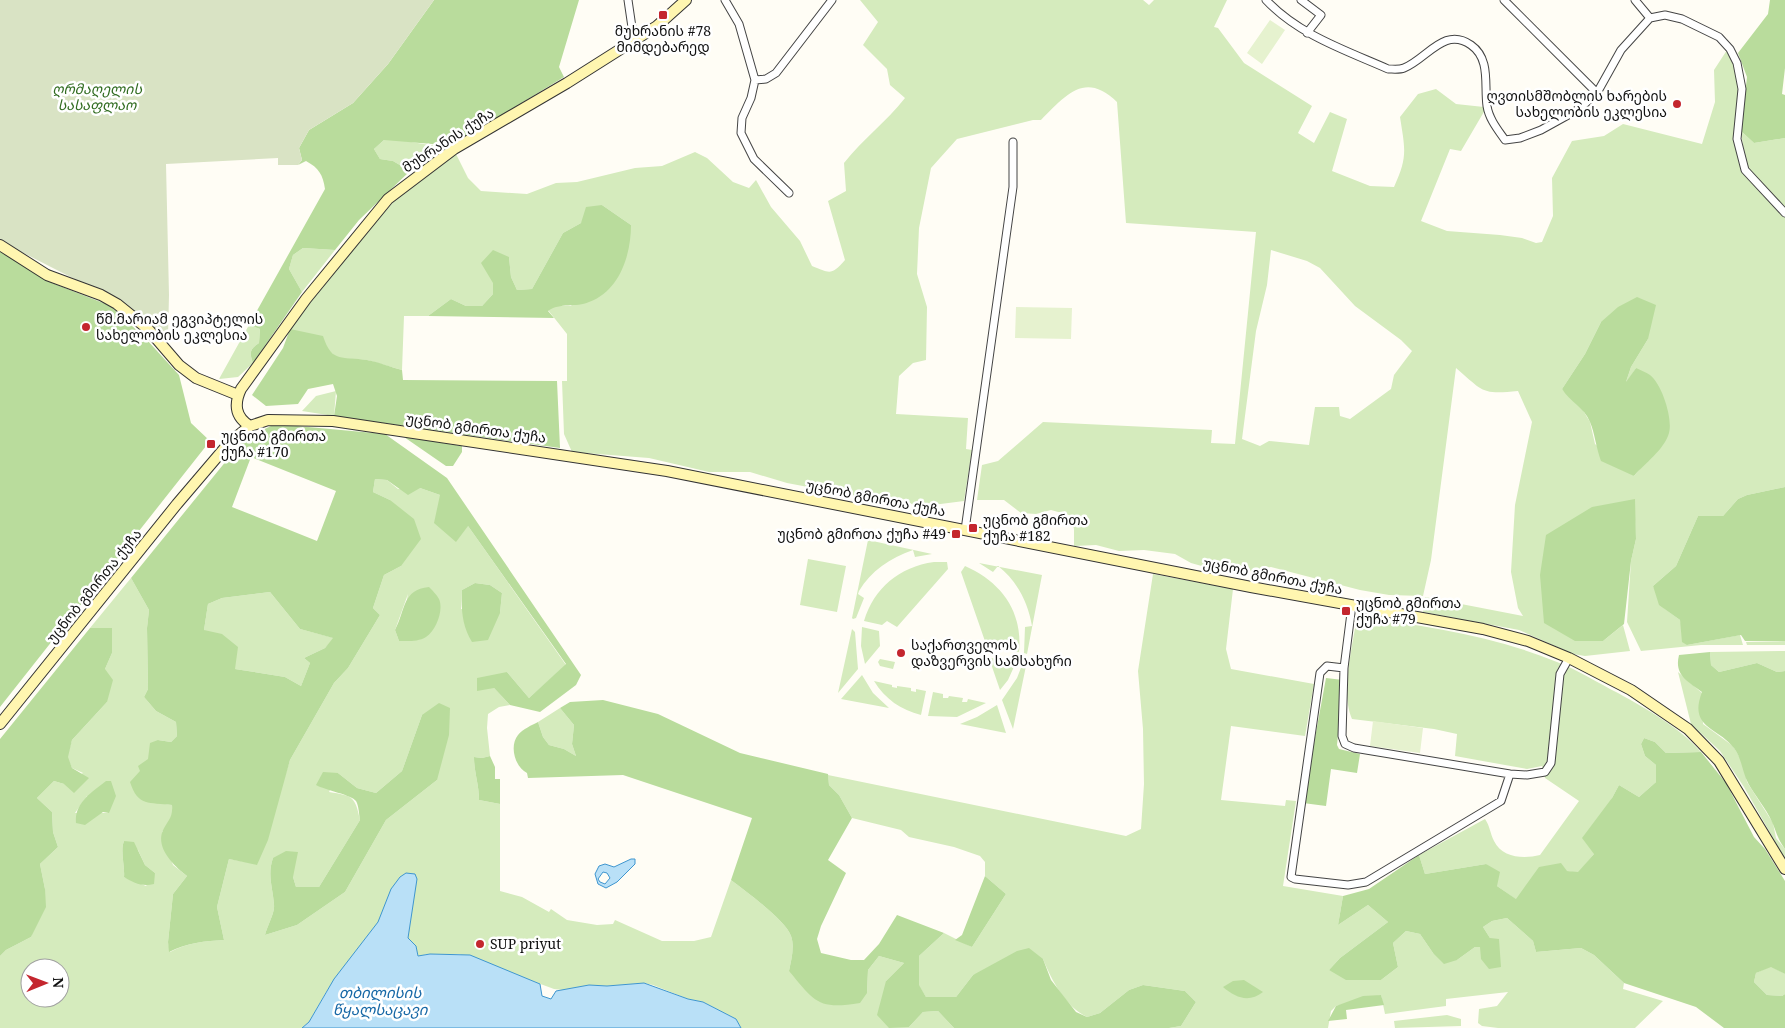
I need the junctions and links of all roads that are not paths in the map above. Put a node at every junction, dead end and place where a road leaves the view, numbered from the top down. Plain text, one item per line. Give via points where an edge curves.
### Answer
1 (628, 0) edge
2 (686, 0) edge
3 (725, 0) edge
4 (832, 0) edge
5 (1266, 0) edge
6 (1301, 0) edge
7 (1504, 0) edge
8 (1635, 0) edge
9 (1650, 18) junction
10 (1307, 33) junction
11 (634, 41) junction
12 (755, 80) junction
13 (1597, 93) junction
14 (1013, 142) dead end
15 (790, 193) dead end
16 (1785, 213) edge
17 (0, 245) edge
18 (238, 395) junction
19 (250, 426) junction
20 (965, 530) junction
21 (1352, 605) junction
22 (1568, 658) junction
23 (1344, 668) junction
24 (0, 724) edge
25 (1510, 774) junction
26 (1785, 869) edge

1 - 11 street
2 - 11 main road, მუხრანის ქუჩა
3 - 12 street via 739,24
4 - 12 street via 776,73 766,79
5 - 10 street
6 - 10 street via 1321,15
7 - 13 street
8 - 9 street
9 - 13 street via 1621,50
9 - 16 street via 1665,15 1682,19 1719,37 1730,49 1737,63 1742,89 1737,139 1745,170
10 - 13 street via 1388,69 1403,68 1448,40 1463,39 1477,49 1483,62 1487,107 1505,140 1540,130 1579,109
11 - 18 main road, მუხრანის ქუჩა via 454,149 388,199 306,299
12 - 15 street via 742,118 741,133 754,159
14 - 20 street via 1013,187
17 - 18 main road via 47,275 117,304 148,329 179,365 196,378
18 - 19 main road via 237,412
19 - 20 main road, უცნობ გმირთა ქუჩა via 268,420 333,421 676,473
19 - 24 main road, უცნობ გმირთა ქუჩა via 211,463
20 - 21 main road, უცნობ გმირთა ქუჩა
21 - 22 main road, უცნობ გმირთა ქუჩა via 1482,629 1528,641
21 - 23 street
22 - 25 street via 1560,674 1551,763 1545,772
22 - 26 main road, უცნობ გმირთა ქუჩა via 1631,690 1688,729 1718,761
23 - 25 street via 1342,736 1348,746
23 - 25 street via 1327,666 1320,674 1291,877 1348,885 1366,882 1501,801

